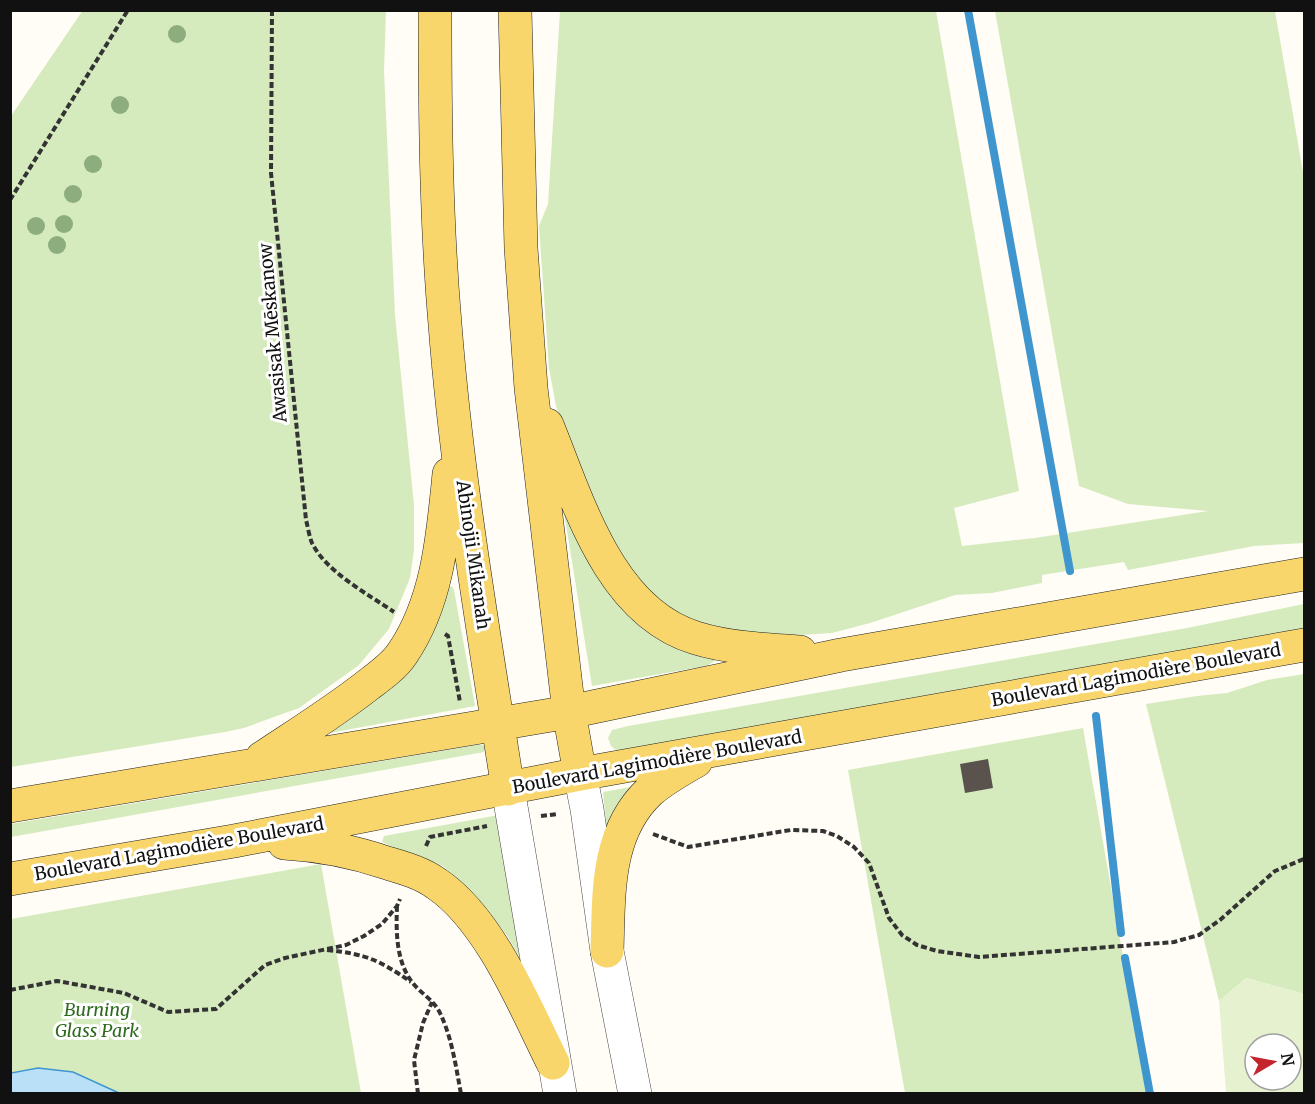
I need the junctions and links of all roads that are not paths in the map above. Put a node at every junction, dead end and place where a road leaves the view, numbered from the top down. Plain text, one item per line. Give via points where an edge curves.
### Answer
1 (435, 10) edge
2 (515, 10) edge
3 (531, 388) junction
4 (454, 419) junction
5 (1305, 574) edge
6 (1305, 645) edge
7 (841, 655) junction
8 (569, 712) junction
9 (498, 724) junction
10 (711, 752) junction
11 (251, 765) junction
12 (580, 774) junction
13 (508, 789) junction
14 (10, 806) edge
15 (234, 841) junction
16 (10, 879) edge
17 (607, 951) junction
18 (557, 1078) edge
19 (635, 1094) edge

1 - 4 main road, Abinojii Mikanah via 435,143
2 - 3 main road via 521,249
3 - 7 main road via 592,537 622,585 655,619 695,638 757,649
3 - 8 main road
4 - 9 main road, Abinojii Mikanah
4 - 11 main road via 444,523 432,589 402,656 345,703
5 - 7 main road
6 - 10 main road, Boulevard Lagimodière Boulevard
7 - 8 main road
8 - 9 main road
8 - 12 main road
9 - 11 main road
9 - 13 main road, Abinojii Mikanah
10 - 12 main road, Boulevard Lagimodière Boulevard
10 - 17 main road via 663,780 640,801 627,821 609,878
11 - 14 main road
12 - 13 main road, Boulevard Lagimodière Boulevard
12 - 17 street
13 - 15 main road, Boulevard Lagimodière Boulevard
13 - 18 street, Abinojii Mikanah
15 - 16 main road, Boulevard Lagimodière Boulevard
15 - 18 main road via 317,845 353,852 413,871 438,884 480,930 504,966
17 - 19 street

